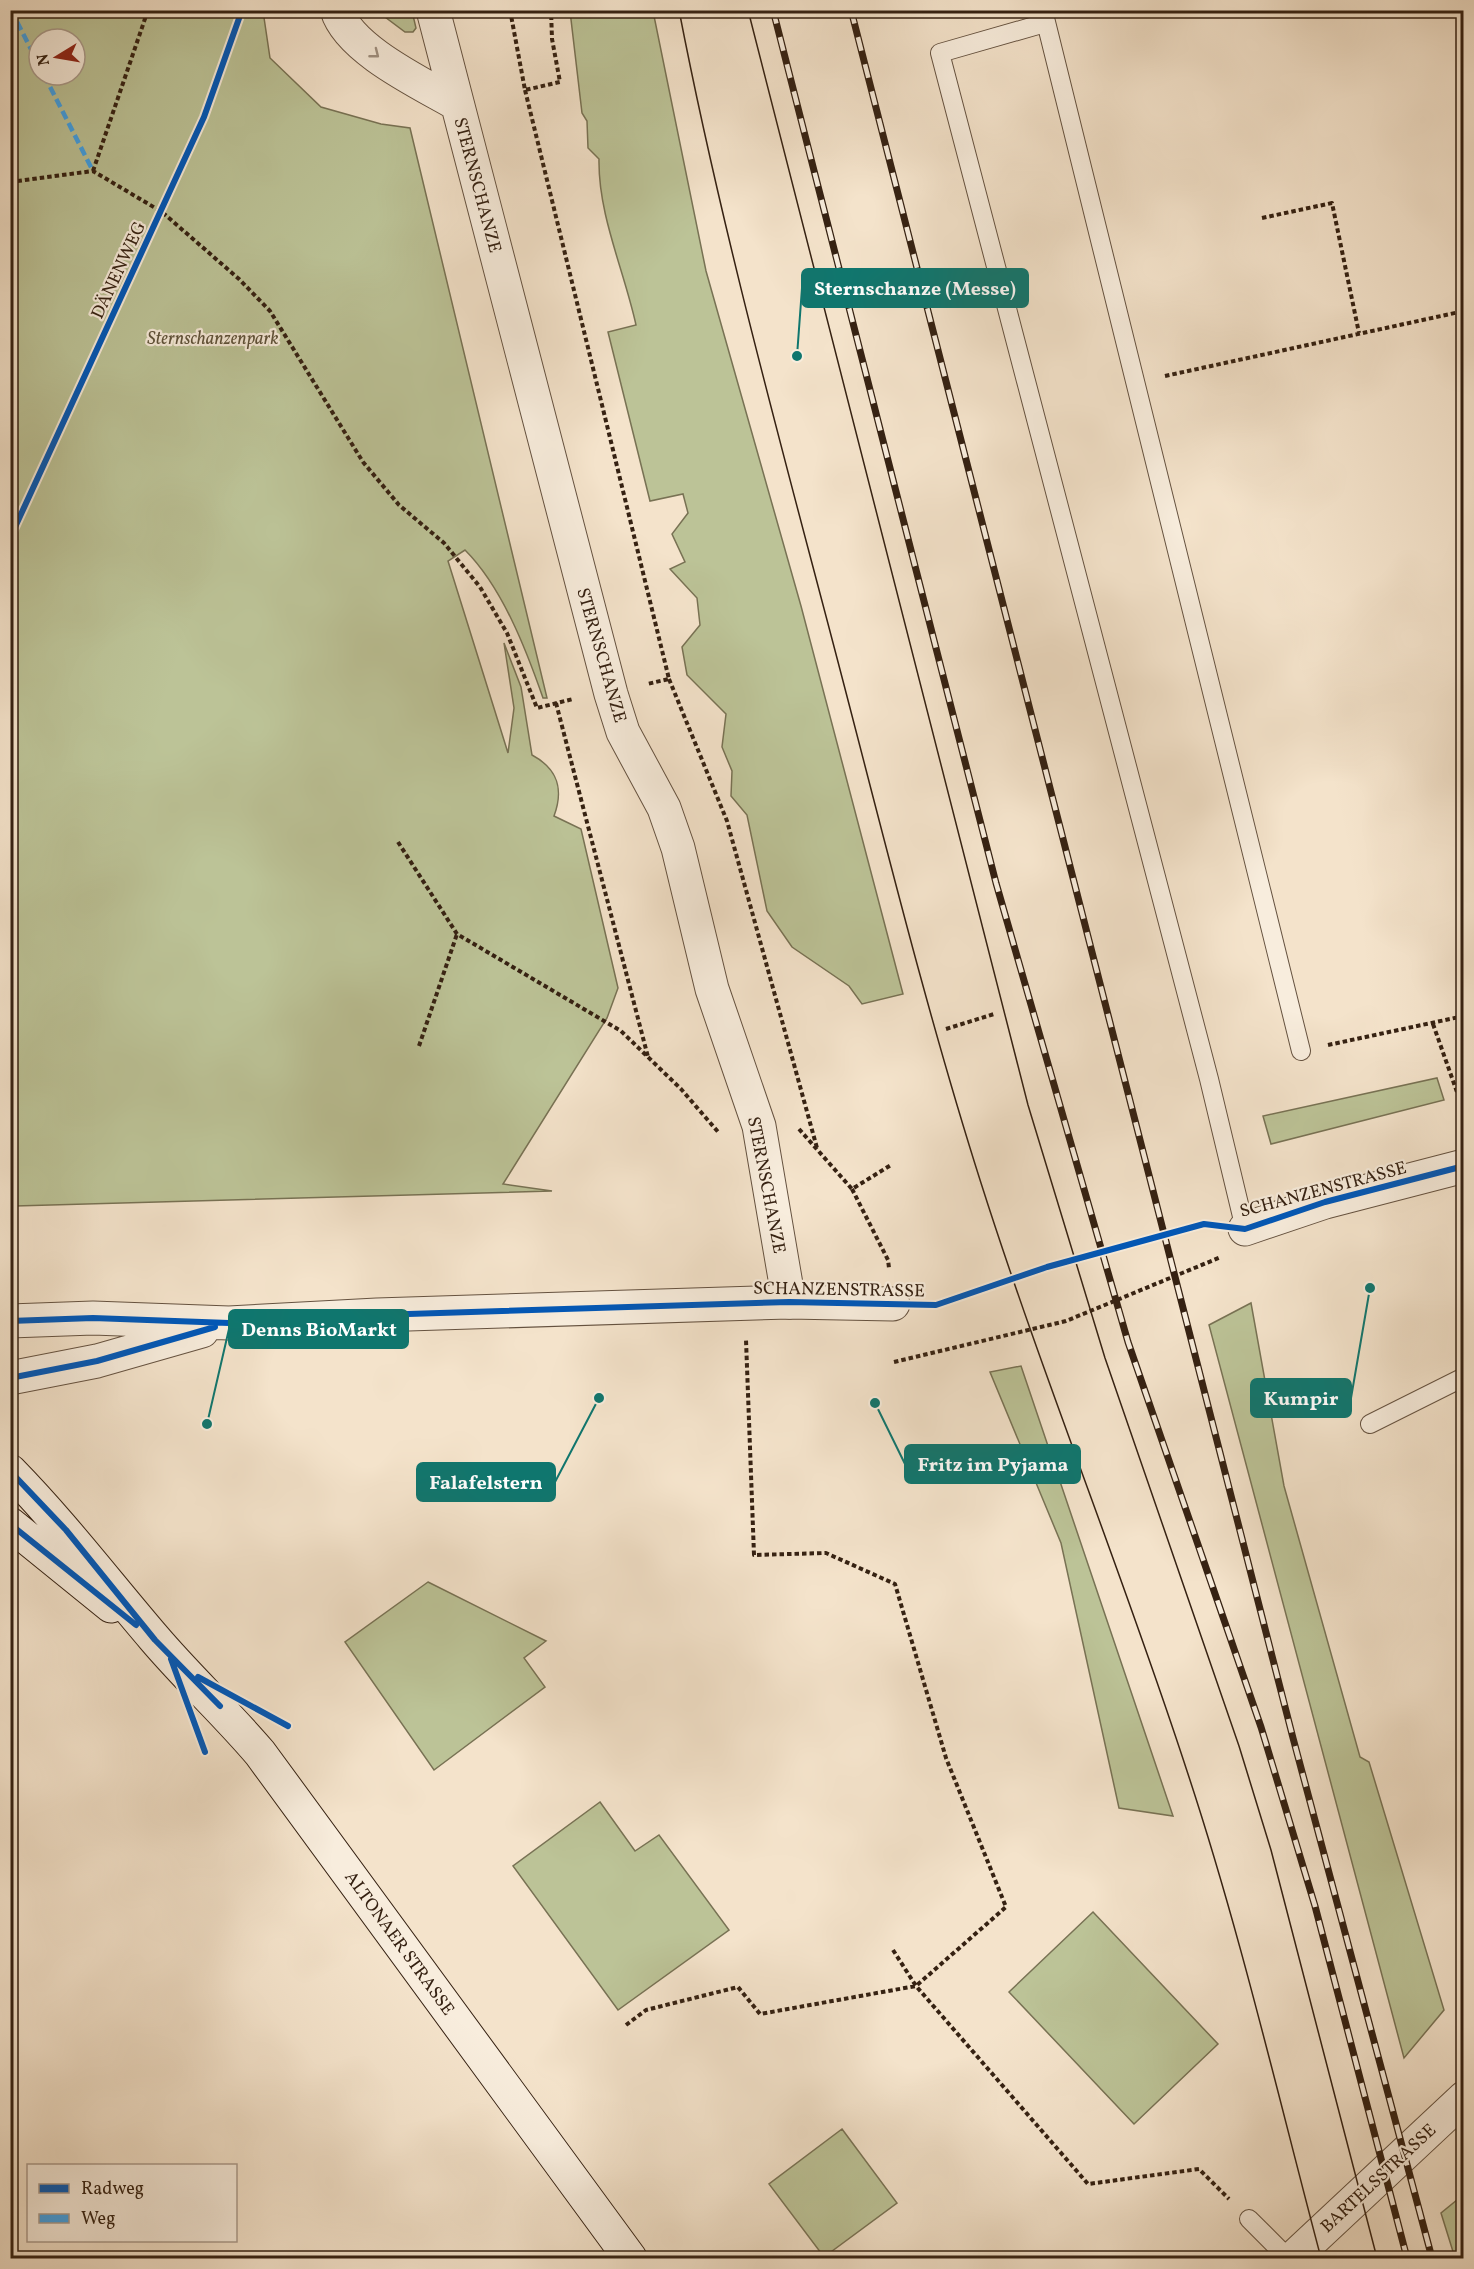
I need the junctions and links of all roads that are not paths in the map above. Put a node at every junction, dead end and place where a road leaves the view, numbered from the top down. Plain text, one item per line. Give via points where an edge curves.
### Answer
1 (337, 10) edge
2 (433, 10) edge
3 (1044, 17) edge
4 (457, 104) junction
5 (1301, 1051) road end
6 (1464, 1166) edge
7 (1245, 1229) joint
8 (789, 1302) junction
9 (893, 1304) road end
10 (10, 1321) edge
11 (229, 1323) junction
12 (1464, 1377) edge
13 (10, 1378) edge
14 (1370, 1425) dead end
15 (10, 1471) edge
16 (10, 1524) edge
17 (155, 1640) junction
18 (1464, 2098) edge
19 (1249, 2219) road end
20 (630, 2259) edge
21 (1288, 2259) edge
22 (1293, 2259) edge

1 -> 4 street, STERNSCHANZE via 351,34 382,59
2 - 4 street, STERNSCHANZE
3 - 5 lane
3 - 7 lane via 940,53
4 - 8 street, STERNSCHANZE via 611,694 623,732 664,808 678,848 712,989 759,1126
6 - 7 street, SCHANZENSTRASSE via 1325,1202
8 - 9 street, SCHANZENSTRASSE
8 - 11 street, SCHANZENSTRASSE
10 - 11 street, SCHANZENSTRASSE via 93,1318
11 - 13 street, SCHANZENSTRASSE via 97,1361
12 - 14 lane
15 - 17 street, ALTONAER STRASSE via 66,1530
16 - 17 street, ALTONAER STRASSE
17 - 20 street, ALTONAER STRASSE via 260,1753
18 - 22 street, BARTELSSTRASSE
19 - 21 lane

